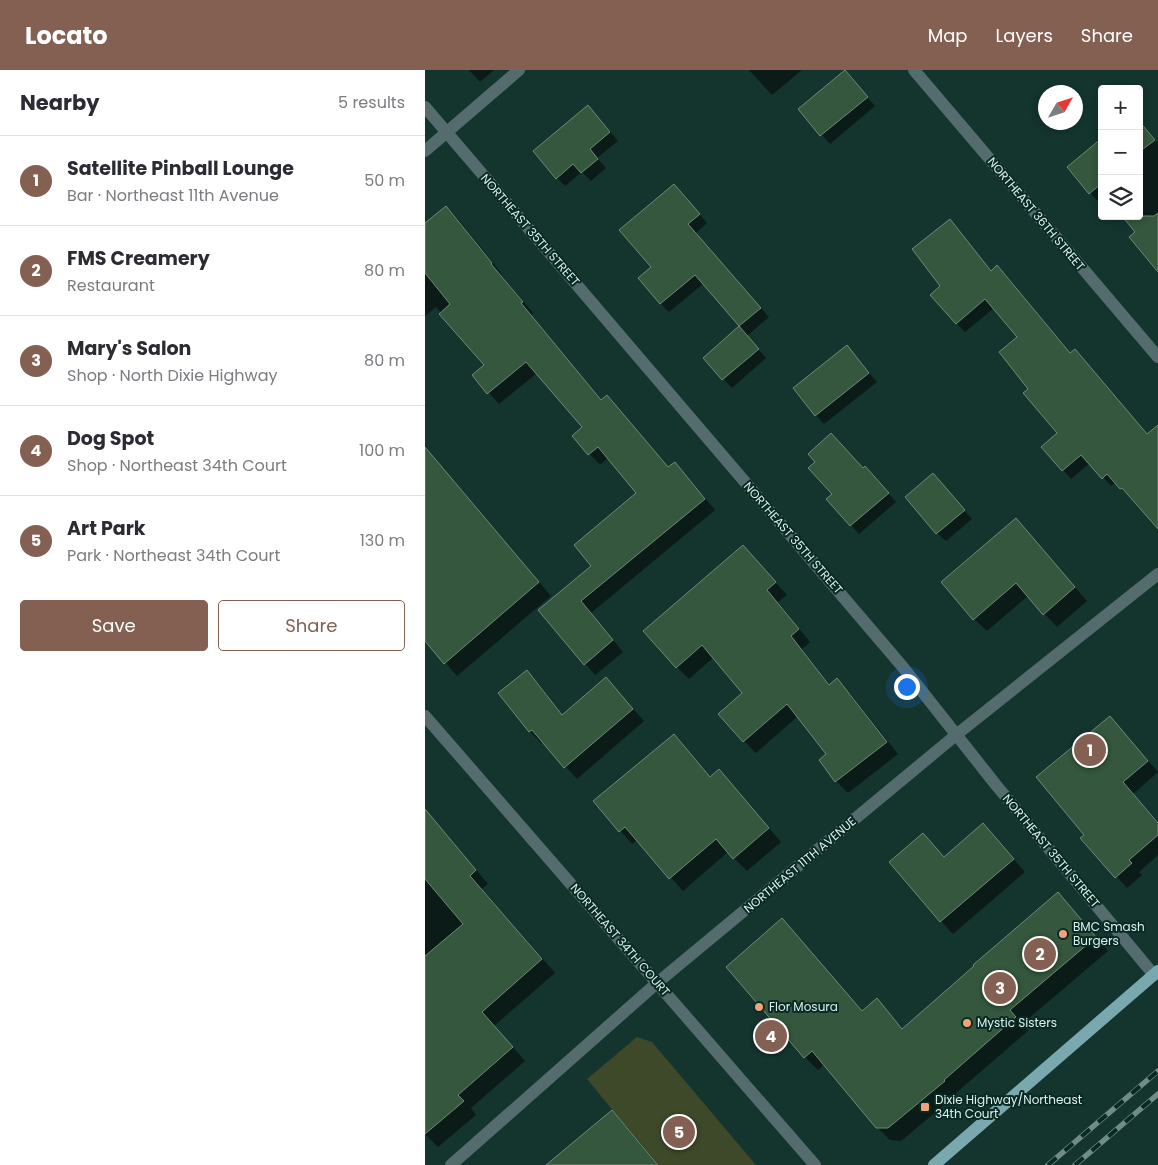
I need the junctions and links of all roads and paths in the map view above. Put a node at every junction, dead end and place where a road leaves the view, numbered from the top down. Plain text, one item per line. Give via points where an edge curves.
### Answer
1 (519, 70) edge
2 (914, 70) edge
3 (425, 108) edge
4 (446, 132) junction
5 (425, 151) edge
6 (1158, 358) edge
7 (1158, 574) edge
8 (425, 716) edge
9 (956, 735) junction
10 (1156, 973) edge
11 (657, 983) junction
12 (451, 1165) edge
13 (815, 1165) edge
14 (934, 1165) edge

1 - 4 street
2 - 6 street, NORTHEAST 36TH STREET
3 - 4 street, NORTHEAST 35TH STREET
4 - 5 street
4 - 9 street, NORTHEAST 35TH STREET via 902,666
7 - 9 street, NORTHEAST 11TH AVENUE
8 - 11 street, NORTHEAST 34TH COURT
9 - 10 street, NORTHEAST 35TH STREET
9 - 11 street, NORTHEAST 11TH AVENUE
10 - 14 main road
11 - 12 street, NORTHEAST 11TH AVENUE
11 - 13 street, NORTHEAST 34TH COURT

